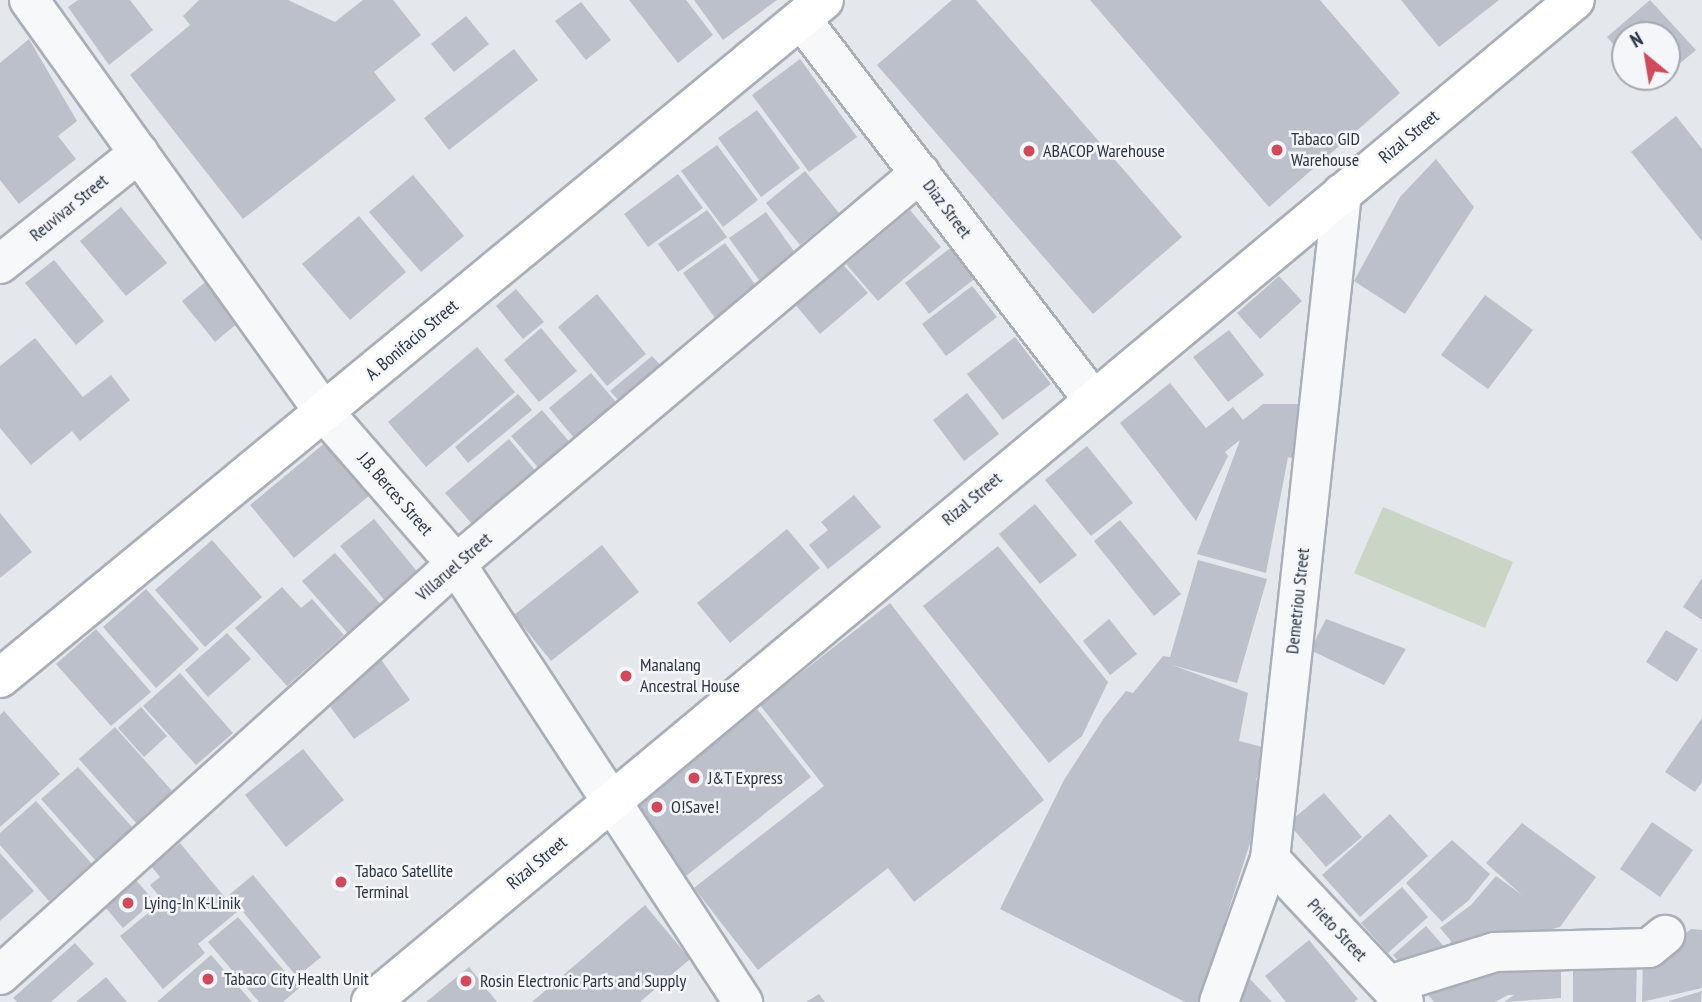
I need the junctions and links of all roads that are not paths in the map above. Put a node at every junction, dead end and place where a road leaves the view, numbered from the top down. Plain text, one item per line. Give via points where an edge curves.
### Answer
1 (29, 0) edge
2 (1575, 0) edge
3 (813, 9) edge
4 (139, 153) junction
5 (920, 173) junction
6 (1342, 193) junction
7 (0, 264) edge
8 (1093, 399) junction
9 (324, 412) junction
10 (456, 564) junction
11 (0, 678) edge
12 (610, 800) junction
13 (1270, 859) junction
14 (1665, 935) dead end
15 (0, 975) edge
16 (1397, 994) edge
17 (371, 1002) edge
18 (743, 1002) edge
19 (1219, 1002) edge

1 - 4 street, J.B. Berces Street
2 - 6 main road, Rizal Street
3 - 5 street, Diaz Street
3 - 9 main road, A. Bonifacio Street
4 - 7 street, Reuvivar Street
4 - 9 street, J.B. Berces Street
5 - 8 street, Diaz Street
5 - 10 street, Villaruel Street
6 - 8 main road, Rizal Street
6 - 13 street, Demetriou Street
8 - 12 main road, Rizal Street
9 - 10 street, J.B. Berces Street
9 - 11 main road, A. Bonifacio Street
10 - 12 street, J.B. Berces Street
10 - 15 street, Villaruel Street
12 - 17 main road, Rizal Street
12 - 18 street, J.B. Berces Street
13 - 16 street, Prieto Street
13 - 19 street, Demetriou Street
14 - 16 street via 1649,948 1495,952

